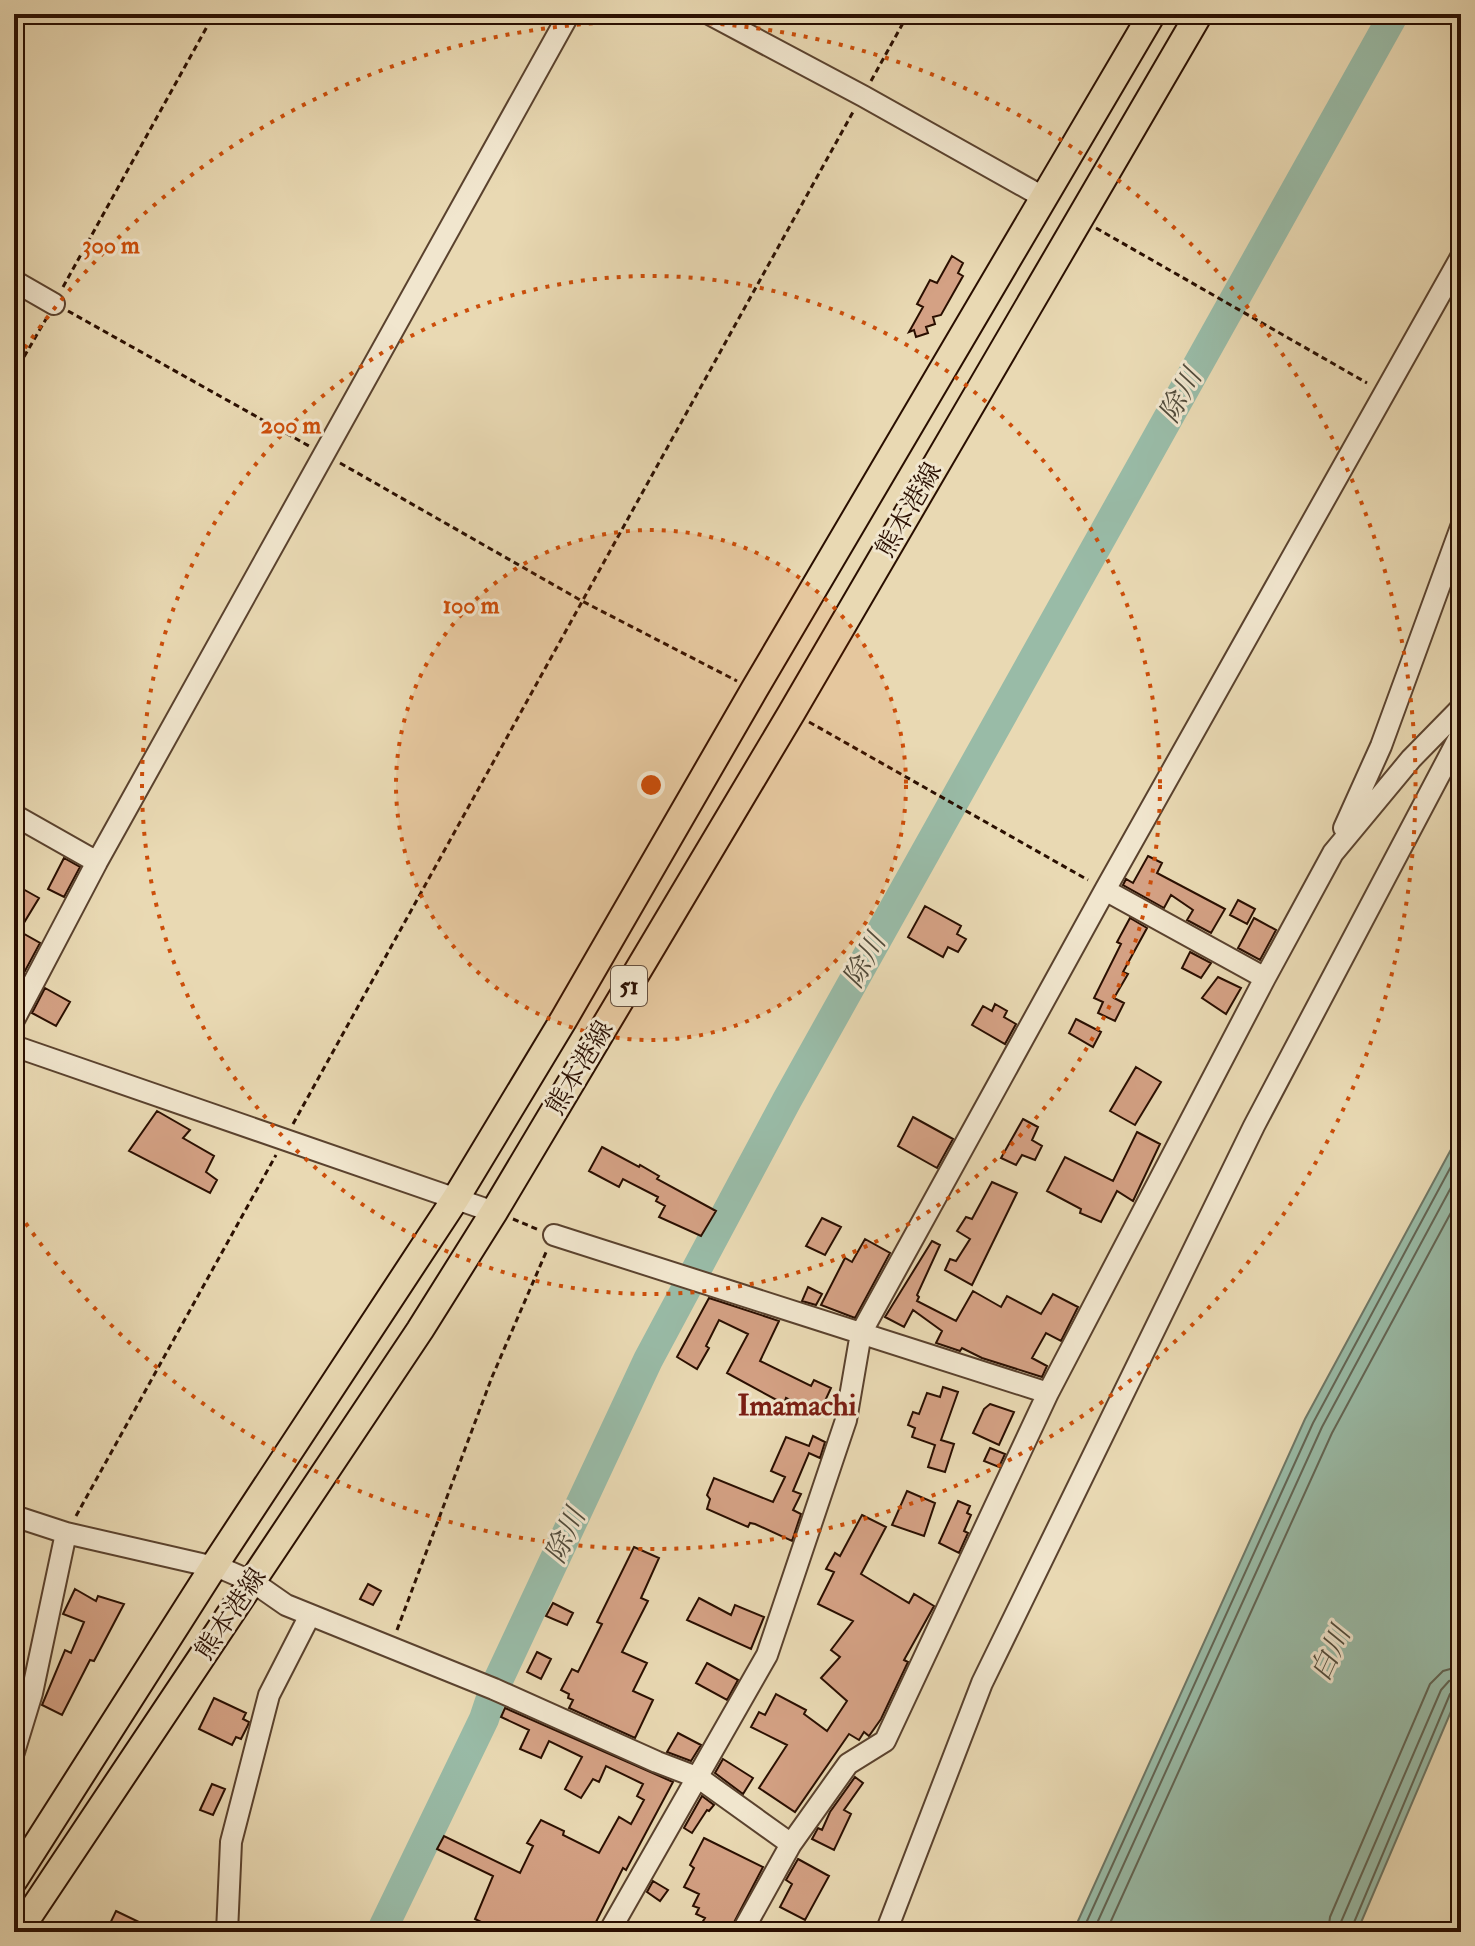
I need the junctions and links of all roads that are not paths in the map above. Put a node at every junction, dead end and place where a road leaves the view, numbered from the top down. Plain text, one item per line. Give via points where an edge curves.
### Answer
1 (569, 14) edge
2 (709, 14) edge
3 (1152, 14) edge
4 (1199, 14) edge
5 (1043, 197) junction
6 (1079, 218) junction
7 (1461, 257) edge
8 (14, 281) edge
9 (54, 304) road end
10 (1461, 527) edge
11 (754, 690) junction
12 (1461, 708) edge
13 (792, 712) junction
14 (1461, 734) edge
15 (14, 815) edge
16 (1333, 853) junction
17 (97, 862) junction
18 (1105, 890) junction
19 (1265, 978) junction
20 (14, 1020) edge
21 (14, 1046) edge
22 (456, 1198) junction
23 (494, 1212) junction
24 (554, 1235) road end
25 (861, 1333) junction
26 (1048, 1393) junction
27 (14, 1516) edge
28 (66, 1533) junction
29 (214, 1566) junction
30 (253, 1582) junction
31 (310, 1615) junction
32 (14, 1752) edge
33 (699, 1778) junction
34 (791, 1844) junction
35 (14, 1880) edge
36 (18, 1932) edge
37 (227, 1932) edge
38 (609, 1932) edge
39 (742, 1932) edge
40 (886, 1932) edge

1 - 17 street
2 - 5 street
3 - 5 main road, 熊本港線 / 51
4 - 6 main road, 熊本港線 / 51
5 - 6 main road
5 - 11 main road, 熊本港線 / 51
6 - 13 main road, 熊本港線 / 51
7 - 18 street
8 - 9 street
10 - 16 street via 1381,746
11 - 13 main road
11 - 22 main road, 熊本港線 / 51
12 - 16 street
13 - 23 main road, 熊本港線 / 51
14 - 40 street via 1254,1126 982,1683
15 - 17 street
16 - 19 street
17 - 20 street
18 - 19 street
18 - 25 street
19 - 26 street
21 - 22 street
22 - 23 street
22 - 29 main road, 熊本港線 / 51
23 - 30 main road, 熊本港線 / 51
24 - 25 street
25 - 26 street
25 - 33 street via 846,1420 781,1618 767,1655
26 - 34 street via 885,1741 848,1764
27 - 28 street
28 - 29 street
28 - 32 street
29 - 30 street
29 - 35 main road, 熊本港線 / 51
30 - 31 street
30 - 36 main road, 熊本港線 / 51
31 - 33 street
31 - 37 street via 269,1695 231,1842
33 - 34 street
33 - 38 street
34 - 39 street

